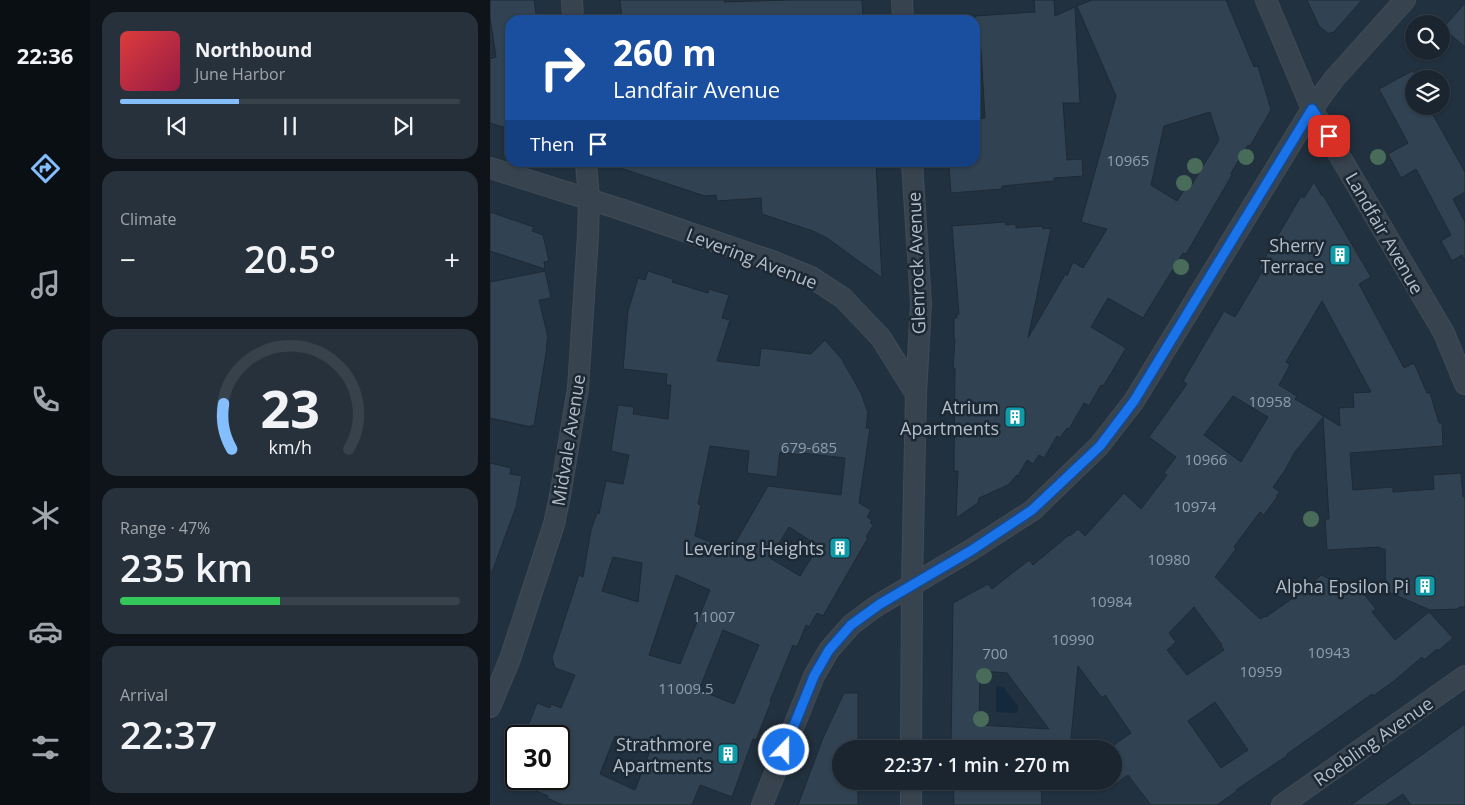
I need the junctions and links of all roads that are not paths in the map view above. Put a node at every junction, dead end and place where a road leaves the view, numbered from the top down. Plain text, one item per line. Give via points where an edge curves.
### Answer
1 (572, 0) edge
2 (902, 0) edge
3 (1266, 0) edge
4 (1405, 0) edge
5 (573, 15) edge
6 (903, 15) edge
7 (1312, 109) junction
8 (586, 167) edge
9 (912, 167) edge
10 (490, 168) edge
11 (589, 199) junction
12 (1465, 384) edge
13 (916, 394) junction
14 (912, 585) junction
15 (1465, 676) edge
16 (490, 707) edge
17 (911, 740) edge
18 (911, 790) edge
19 (762, 805) edge
20 (911, 805) edge
21 (1282, 805) edge

1 - 5 street
2 - 6 street
3 - 7 street, Landfair Avenue
4 - 7 street via 1334,79
7 - 12 street, Landfair Avenue via 1444,333
7 - 14 street via 1134,401 1100,446 1032,510
8 - 11 street, Midvale Avenue
9 - 13 street, Glenrock Avenue via 921,304
10 - 11 street, Levering Avenue
11 - 13 street, Levering Avenue via 812,277 843,298 881,338
11 - 16 street, Midvale Avenue via 578,388 560,496 510,659
13 - 14 street
14 - 17 street
14 - 19 street via 851,625 829,650 814,676
15 - 21 street, Roebling Avenue
18 - 20 street

